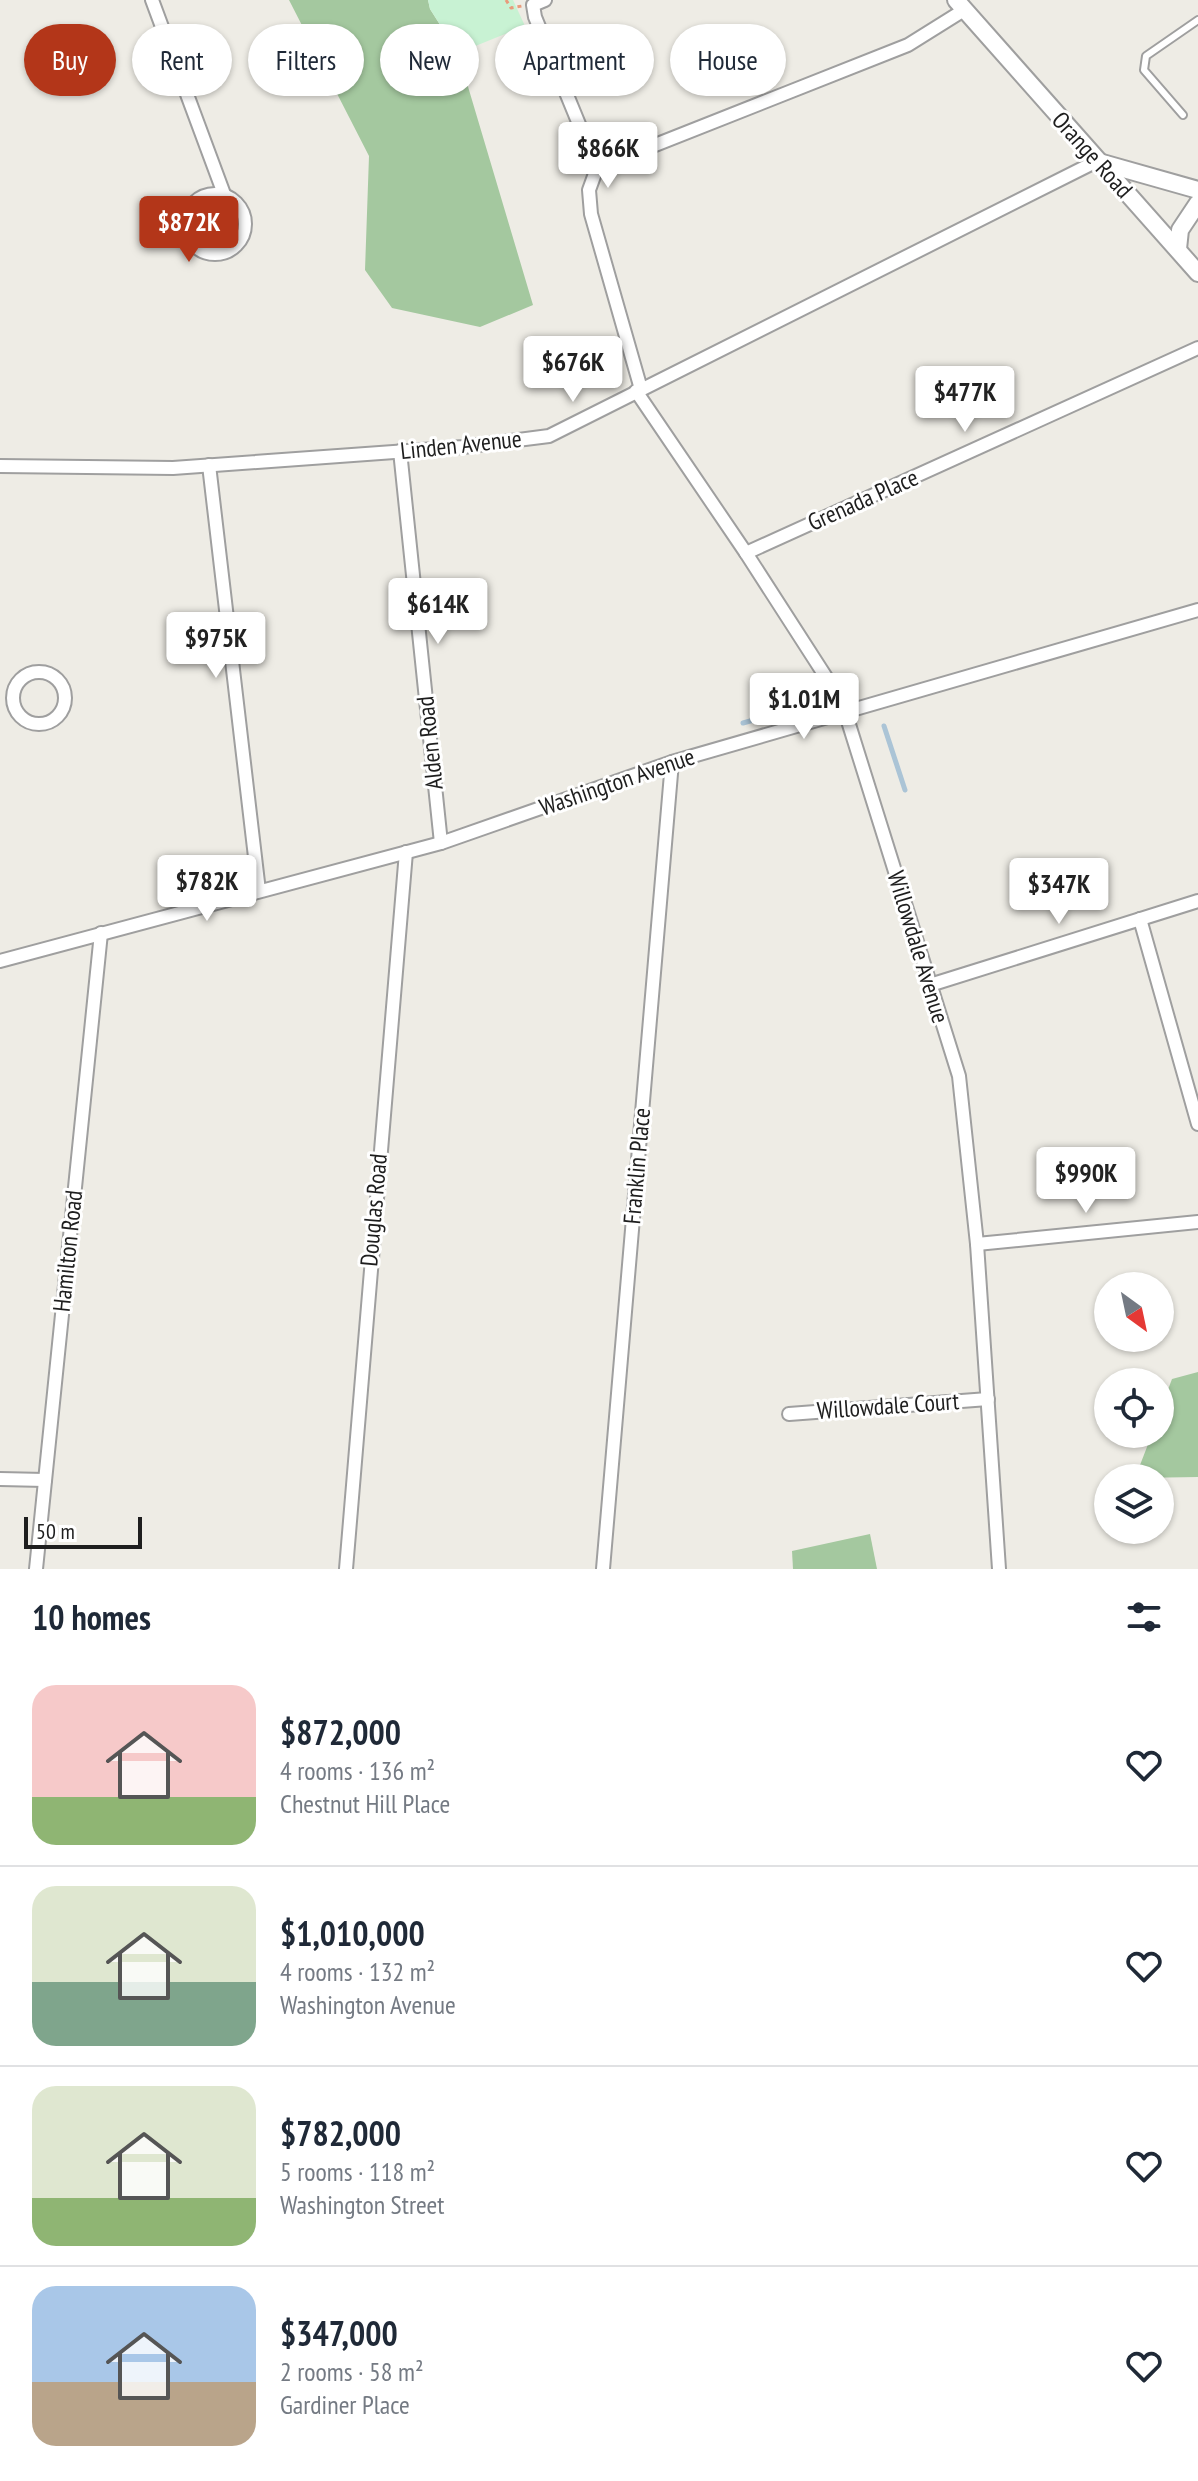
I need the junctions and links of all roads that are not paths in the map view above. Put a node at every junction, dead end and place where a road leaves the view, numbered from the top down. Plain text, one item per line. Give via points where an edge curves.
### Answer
1 (152, 0) edge
2 (539, 2) edge
3 (960, 5) edge
4 (1198, 20) edge
5 (1183, 115) dead end
6 (1097, 161) junction
7 (597, 168) junction
8 (1198, 190) edge
9 (224, 194) junction
10 (1198, 203) edge
11 (1178, 249) junction
12 (1198, 273) edge
13 (1198, 348) edge
14 (638, 390) junction
15 (400, 451) junction
16 (209, 465) junction
17 (0, 466) edge
18 (746, 553) junction
19 (1198, 610) edge
20 (6, 700) edge
21 (844, 711) junction
22 (672, 762) junction
23 (441, 843) junction
24 (406, 852) junction
25 (259, 891) junction
26 (1198, 901) edge
27 (1140, 919) junction
28 (101, 933) junction
29 (0, 961) edge
30 (930, 985) junction
31 (1198, 1124) edge
32 (1198, 1222) edge
33 (977, 1244) junction
34 (988, 1399) junction
35 (789, 1414) dead end
36 (0, 1479) edge
37 (45, 1480) junction
38 (36, 1569) edge
39 (346, 1569) edge
40 (603, 1569) edge
41 (999, 1569) edge

1 - 9 street
2 - 7 street via 535,17
3 - 6 street, Orange Road
3 - 7 street via 908,45
4 - 5 lane via 1146,56 1144,70
6 - 8 street
6 - 11 street, Orange Road
6 - 14 street, Linden Avenue
7 - 14 street, Willowdale Avenue via 589,190 591,214
9 - 9 street via 205,195 186,216 190,240 204,252 223,253 244,235 241,207
10 - 11 street via 1180,230
11 - 12 street, Orange Road
13 - 18 street, Grenada Place
14 - 15 street, Linden Avenue via 549,436
14 - 18 street, Willowdale Avenue
15 - 16 street, Linden Avenue
15 - 23 street, Alden Road
16 - 17 street, Linden Avenue
16 - 25 street
18 - 21 street, Willowdale Avenue
19 - 21 street, Washington Avenue
20 - 20 street via 41,723 52,722 66,698 49,673 37,671 26,675
21 - 22 street, Washington Avenue
21 - 30 street, Willowdale Avenue
22 - 23 street, Washington Avenue
22 - 40 street, Franklin Place
23 - 24 street, Washington Avenue
24 - 25 street, Washington Avenue
24 - 39 street, Douglas Road
25 - 28 street, Washington Avenue
26 - 27 street
27 - 30 street
27 - 31 street
28 - 29 street, Washington Avenue
28 - 37 street, Hamilton Road
30 - 33 street, Willowdale Avenue via 959,1076
32 - 33 street
33 - 34 street, Willowdale Avenue
34 - 35 street, Willowdale Court
34 - 41 street, Willowdale Avenue
36 - 37 street
37 - 38 street, Hamilton Road

